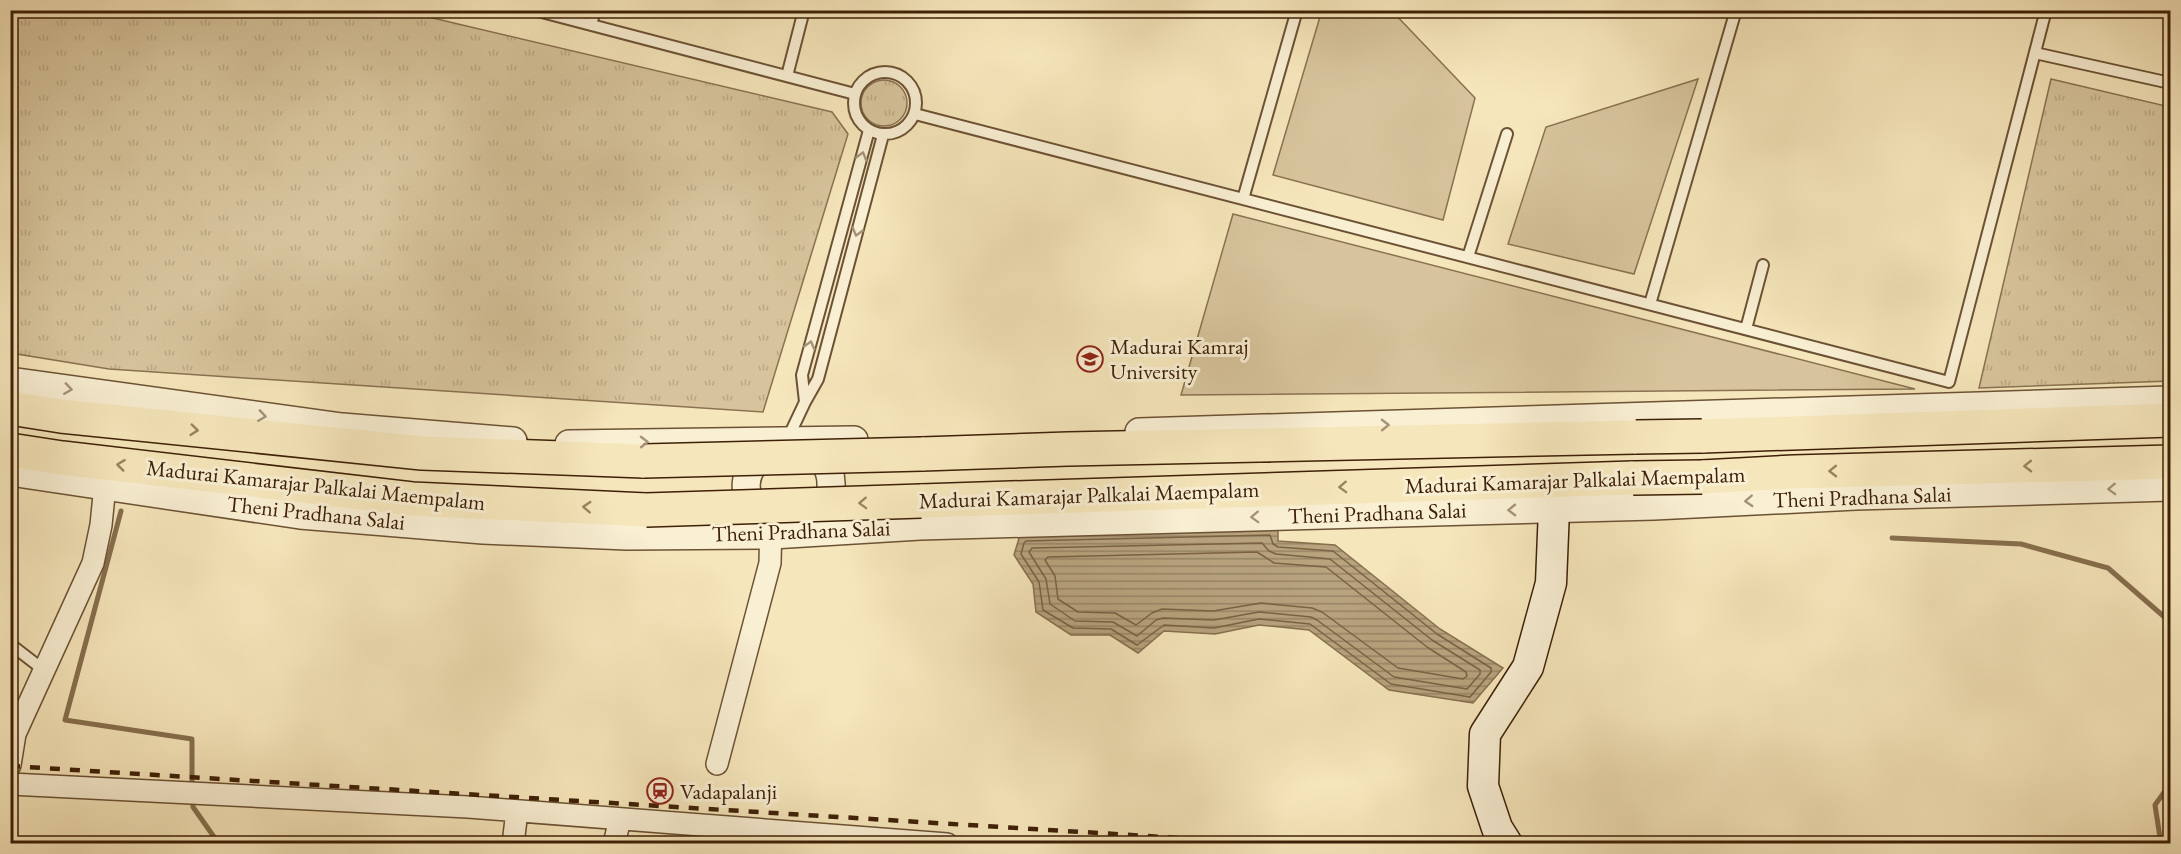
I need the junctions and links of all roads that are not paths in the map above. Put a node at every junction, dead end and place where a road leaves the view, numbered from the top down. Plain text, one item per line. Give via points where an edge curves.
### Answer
1 (534, 10) edge
2 (595, 10) edge
3 (804, 10) edge
4 (1297, 10) edge
5 (1736, 10) edge
6 (2046, 10) edge
7 (591, 25) junction
8 (2035, 53) junction
9 (787, 76) junction
10 (2170, 83) edge
11 (855, 94) junction
12 (915, 114) junction
13 (869, 130) junction
14 (1507, 134) dead end
15 (883, 135) junction
16 (1243, 199) junction
17 (1468, 257) junction
18 (1763, 265) dead end
19 (1650, 304) junction
20 (1746, 329) junction
21 (10, 381) edge
22 (2170, 400) edge
23 (805, 402) junction
24 (10, 408) edge
25 (1670, 416) junction
26 (2170, 420) edge
27 (10, 450) edge
28 (788, 451) junction
29 (2170, 462) edge
30 (10, 472) edge
31 (105, 485) junction
32 (2170, 487) edge
33 (1672, 505) junction
34 (1554, 509) junction
35 (813, 516) junction
36 (769, 523) junction
37 (842, 531) junction
38 (10, 644) edge
39 (45, 671) junction
40 (717, 764) dead end
41 (10, 765) edge
42 (10, 784) edge
43 (517, 811) junction
44 (620, 819) junction
45 (513, 843) edge
46 (614, 843) edge
47 (938, 843) edge
48 (1507, 843) edge

1 - 7 lane
2 - 7 lane
3 - 9 lane
4 - 16 lane
5 - 19 lane
6 - 8 lane
7 - 9 lane
8 - 10 lane
8 - 20 lane via 1949,382
9 - 11 lane
11 - 12 lane via 869,76 891,72 904,78 913,89
11 - 13 lane via 855,114
12 - 15 lane via 904,129
12 - 16 lane
13 - 15 lane
23 -> 13 lane via 802,375
14 - 17 lane
15 -> 23 lane via 818,379
16 - 17 lane
17 - 19 lane
18 - 20 lane
19 - 20 lane
21 -> 28 street via 342,427 544,444 734,441
22 - 25 street
23 - 28 lane
24 -> 26 highway, Madurai Kamarajar Palkalai Maempalam, bridge via 422,453 644,461 1636,438
28 -> 25 street via 836,440
25 - 33 street
29 -> 27 highway, Madurai Kamarajar Palkalai Maempalam, bridge via 646,510 412,499
28 - 35 street via 825,464 831,477 828,504
28 - 36 street via 752,466 746,479 751,506
30 - 31 street, Theni Pradhana Salai
31 - 36 street, Theni Pradhana Salai via 300,515 483,530 627,536 739,535
31 - 39 street via 93,563
32 -> 33 street, Theni Pradhana Salai
33 - 34 street, Theni Pradhana Salai
34 -> 37 street, Theni Pradhana Salai
34 - 48 main road via 1551,583 1528,667 1485,734 1483,786 1497,828
35 - 36 street
35 - 37 street
36 - 37 street, Theni Pradhana Salai
36 - 40 street via 770,563
38 - 39 lane
39 - 41 street via 15,734
42 - 43 street
43 - 44 street
43 - 45 street
44 - 46 street
44 - 47 street

